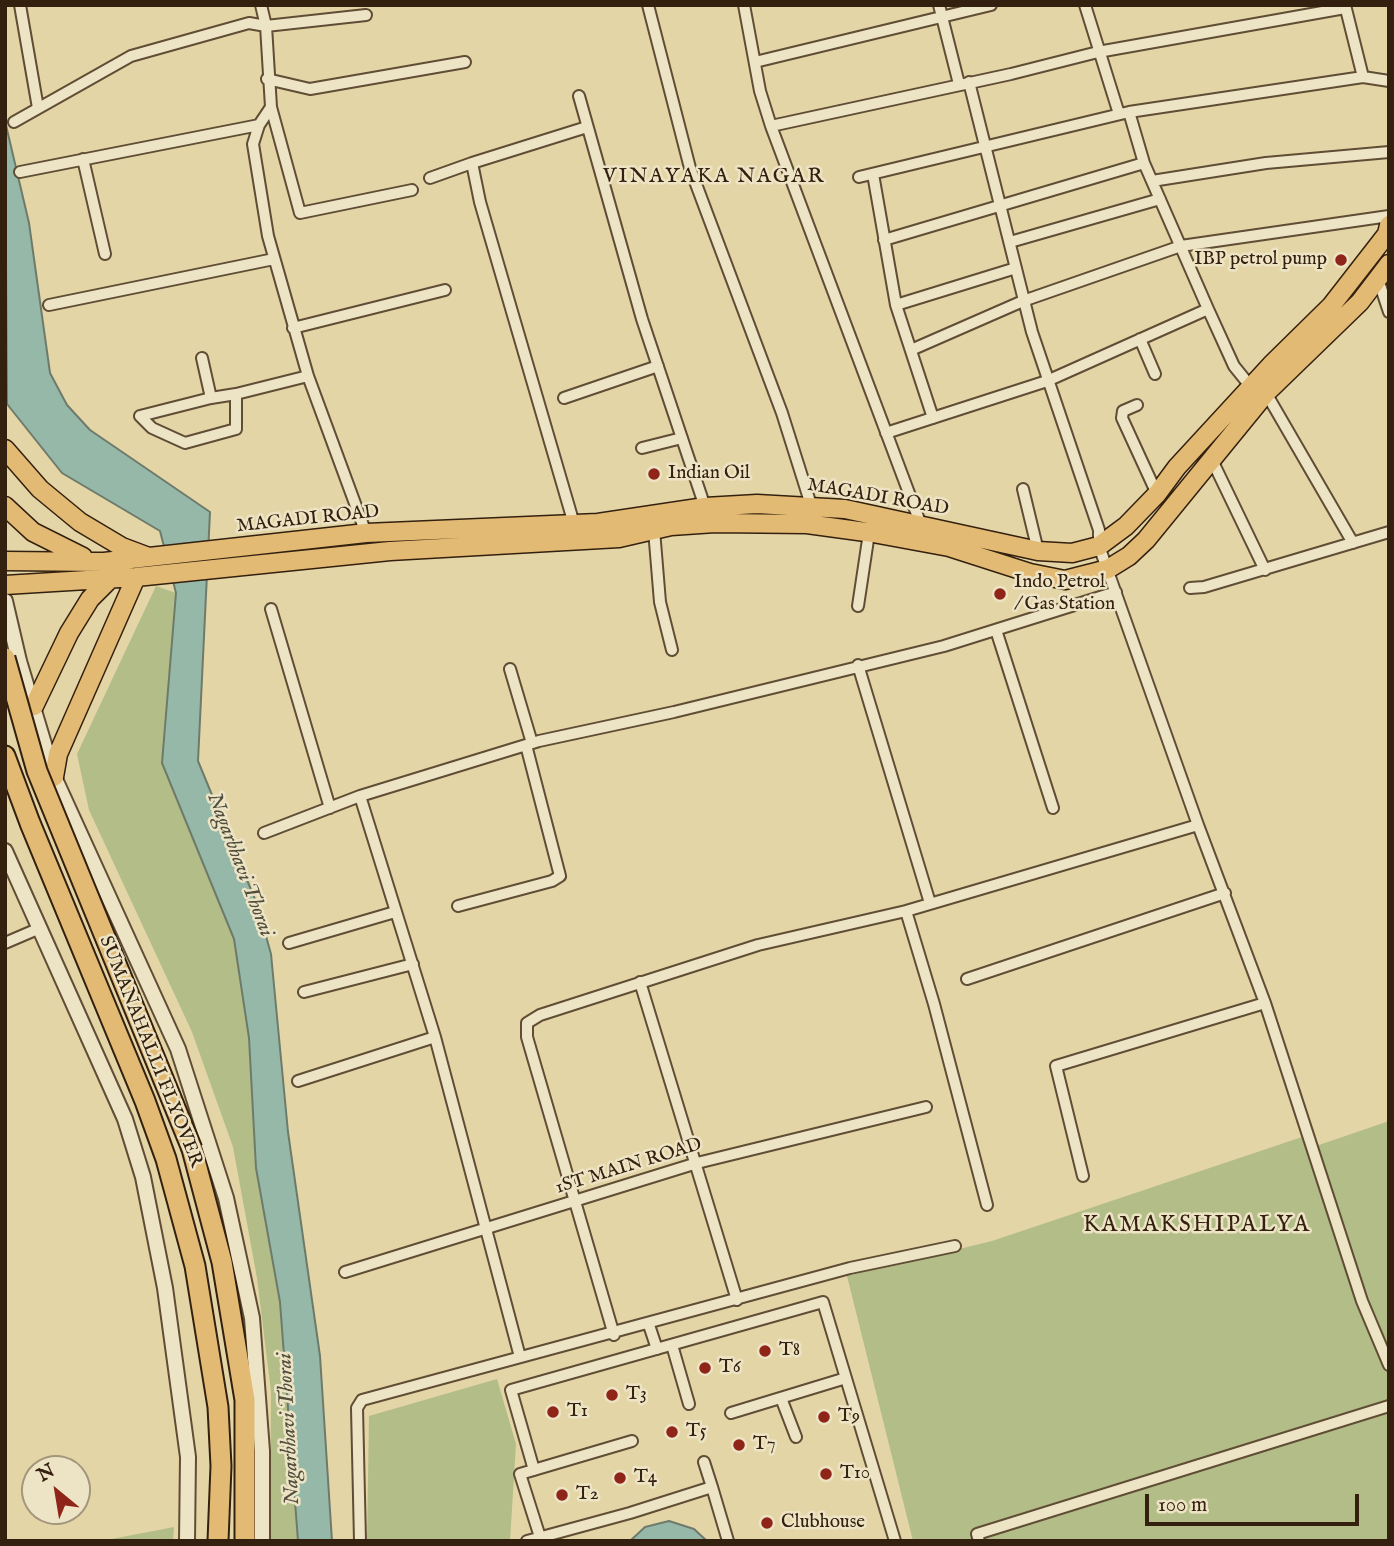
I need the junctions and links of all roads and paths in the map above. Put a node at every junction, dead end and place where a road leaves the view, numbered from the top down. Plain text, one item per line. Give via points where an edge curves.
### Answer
1 (20, 5) edge
2 (261, 5) edge
3 (648, 5) edge
4 (744, 5) edge
5 (939, 5) edge
6 (991, 5) edge
7 (1085, 5) edge
8 (1345, 6) edge
9 (366, 15) dead end
10 (943, 19) junction
11 (266, 26) junction
12 (1098, 52) junction
13 (465, 62) dead end
14 (755, 62) junction
15 (1363, 77) junction
16 (267, 79) junction
17 (1389, 80) edge
18 (964, 83) junction
19 (579, 96) dead end
20 (271, 107) junction
21 (38, 108) junction
22 (1124, 113) junction
23 (14, 122) dead end
24 (259, 125) junction
25 (771, 126) junction
26 (587, 127) junction
27 (986, 145) junction
28 (1389, 152) edge
29 (83, 159) junction
30 (472, 163) junction
31 (1144, 163) junction
32 (20, 172) dead end
33 (873, 174) junction
34 (859, 177) dead end
35 (430, 178) dead end
36 (1152, 181) junction
37 (412, 190) dead end
38 (1160, 199) junction
39 (1002, 204) junction
40 (1389, 216) edge
41 (1389, 225) edge
42 (884, 240) junction
43 (1010, 242) junction
44 (1181, 246) junction
45 (105, 254) dead end
46 (274, 259) junction
47 (1389, 264) edge
48 (1016, 268) junction
49 (1378, 279) junction
50 (445, 290) dead end
51 (1023, 301) junction
52 (49, 305) dead end
53 (896, 305) junction
54 (1208, 309) junction
55 (1389, 312) edge
56 (293, 328) junction
57 (1140, 339) junction
58 (911, 350) junction
59 (202, 358) dead end
60 (657, 366) junction
61 (1155, 374) dead end
62 (308, 376) junction
63 (1047, 381) junction
64 (1258, 390) junction
65 (236, 394) junction
66 (211, 398) junction
67 (564, 398) dead end
68 (1137, 405) dead end
69 (933, 418) junction
70 (886, 433) junction
71 (682, 438) junction
72 (642, 448) dead end
73 (5, 449) edge
74 (1210, 458) junction
75 (1023, 489) dead end
76 (1157, 495) junction
77 (811, 505) junction
78 (5, 506) edge
79 (705, 507) junction
80 (574, 524) junction
81 (921, 524) junction
82 (654, 530) junction
83 (869, 533) junction
84 (1389, 533) edge
85 (366, 534) junction
86 (1353, 543) junction
87 (1099, 546) junction
88 (1038, 551) junction
89 (372, 552) junction
90 (152, 556) junction
91 (236, 557) junction
92 (5, 561) edge
93 (104, 562) junction
94 (1108, 569) junction
95 (1265, 570) junction
96 (136, 577) junction
97 (109, 580) junction
98 (5, 585) edge
99 (1190, 588) dead end
100 (1116, 592) junction
101 (6, 605) edge
102 (858, 606) dead end
103 (271, 609) dead end
104 (996, 630) junction
105 (672, 650) dead end
106 (10, 662) edge
107 (858, 665) junction
108 (510, 669) dead end
109 (34, 706) junction
110 (529, 744) junction
111 (5, 756) edge
112 (54, 777) junction
113 (360, 796) junction
114 (330, 808) junction
115 (1053, 808) dead end
116 (1198, 825) junction
117 (264, 833) dead end
118 (5, 851) edge
119 (1225, 892) junction
120 (930, 902) junction
121 (458, 906) dead end
122 (906, 911) junction
123 (396, 912) junction
124 (40, 928) junction
125 (5, 943) edge
126 (289, 943) dead end
127 (413, 964) junction
128 (967, 979) dead end
129 (640, 982) junction
130 (304, 992) dead end
131 (1265, 1003) junction
132 (435, 1037) junction
133 (298, 1081) dead end
134 (926, 1107) dead end
135 (697, 1163) junction
136 (1083, 1175) dead end
137 (576, 1202) junction
138 (987, 1205) dead end
139 (484, 1232) junction
140 (955, 1247) dead end
141 (345, 1272) dead end
142 (737, 1300) junction
143 (649, 1325) junction
144 (614, 1335) junction
145 (672, 1345) junction
146 (657, 1349) junction
147 (520, 1357) junction
148 (1389, 1365) edge
149 (846, 1378) junction
150 (781, 1398) junction
151 (689, 1404) dead end
152 (1389, 1406) edge
153 (731, 1413) dead end
154 (796, 1437) dead end
155 (632, 1441) dead end
156 (704, 1462) dead end
157 (534, 1470) junction
158 (712, 1487) junction
159 (540, 1537) junction
160 (187, 1541) edge
161 (218, 1541) edge
162 (244, 1541) edge
163 (262, 1541) edge
164 (360, 1541) edge
165 (527, 1541) edge
166 (728, 1541) edge
167 (895, 1541) edge
168 (979, 1541) edge

1 - 21 street
2 - 11 street
3 - 77 street via 690,168 782,413
4 - 14 street
5 - 10 street
6 - 10 street
7 - 12 street
8 - 12 street
8 - 15 street
9 - 11 street
10 - 14 street
10 - 18 street
11 - 16 street
11 - 21 street via 229,27 131,56
12 - 18 street
12 - 22 street
13 - 16 street via 310,89
14 - 25 street
15 - 17 street
15 - 22 street
16 - 20 street
18 - 25 street
18 - 27 street
19 - 26 street
20 - 24 street
20 - 37 street via 300,213
21 - 23 street
22 - 27 street
22 - 31 street
24 - 29 street
24 - 46 street via 253,144
25 - 70 street
26 - 30 street
26 - 60 street
27 - 33 street
27 - 39 street
28 - 36 street via 1266,163
29 - 32 street
29 - 45 street
30 - 35 street
30 - 80 street
31 - 36 street
31 - 39 street
33 - 34 street
33 - 42 street
36 - 38 street
38 - 43 street
38 - 44 street
39 - 42 street
39 - 43 street
40 - 44 street
41 - 64 main road, MAGADI ROAD via 1387,234 1331,306
42 - 53 street
43 - 48 street
44 - 51 street
44 - 54 street
46 - 52 street
46 - 56 street
47 - 49 main road, MAGADI ROAD
48 - 51 street
48 - 53 street
49 - 55 street
49 - 64 main road, MAGADI ROAD via 1360,302
50 - 56 street
51 - 58 street
51 - 63 street
53 - 58 street
54 - 57 street
54 - 64 street via 1234,366
56 - 62 street
57 - 61 street
57 - 63 street
58 - 69 street
59 - 66 street
60 - 67 street
60 - 71 street
62 - 65 street
62 - 85 street
63 - 69 street
63 - 87 street via 1099,530
64 - 74 main road, MAGADI ROAD
64 - 76 main road, MAGADI ROAD via 1177,467
64 - 86 street
65 - 66 street
65 - 66 street via 236,429 185,443 152,428 140,416
68 - 76 street via 1123,411 1122,418
69 - 70 street
70 - 81 street
71 - 72 street
71 - 79 street
73 - 90 main road via 40,489 80,522 122,547
74 - 94 main road, MAGADI ROAD via 1146,540
74 - 95 street
75 - 88 street
76 - 87 main road, MAGADI ROAD
77 - 79 main road, MAGADI ROAD
77 - 81 main road, MAGADI ROAD
78 - 93 main road via 49,542
79 - 80 main road, MAGADI ROAD
80 - 85 main road, MAGADI ROAD
81 - 88 main road, MAGADI ROAD
82 - 83 main road, MAGADI ROAD via 715,523
82 - 89 main road, MAGADI ROAD via 541,545
82 - 105 street via 660,602
83 - 94 main road, MAGADI ROAD via 949,547 1065,580
83 - 102 street
84 - 86 street
85 - 89 street
85 - 91 main road, MAGADI ROAD
86 - 95 street
87 - 88 main road, MAGADI ROAD via 1072,553
87 - 94 street
89 - 91 main road, MAGADI ROAD
90 - 91 main road, MAGADI ROAD
90 - 93 main road, MAGADI ROAD
91 - 96 main road, MAGADI ROAD
92 - 93 main road, MAGADI ROAD
94 - 100 street
95 - 99 street
96 - 97 main road, MAGADI ROAD
96 - 112 main road via 58,754
97 - 98 main road, MAGADI ROAD
97 - 109 main road via 90,599 69,633
100 - 104 street
100 - 116 street
101 - 106 street
103 - 114 street
104 - 107 street
104 - 115 street
106 - 109 street
106 - 162 highway, SUMANAHALLI FLYOVER, bridge via 37,771 192,1149 222,1262 245,1400
107 - 110 street
107 - 120 street
108 - 110 street
109 - 112 street
110 - 113 street
110 - 121 street via 560,876
111 - 161 highway, SUMANAHALLI FLYOVER via 118,1029 166,1159 210,1343 221,1466
112 - 163 street via 178,1049 226,1198 252,1318 262,1451
113 - 114 street
113 - 123 street
114 - 117 street
116 - 119 street
116 - 120 street
118 - 124 street
119 - 128 street
119 - 131 street
120 - 122 street
122 - 129 street via 758,945
122 - 138 street
123 - 126 street
123 - 127 street
124 - 125 street
124 - 160 street via 125,1119 143,1177 165,1288 188,1457
127 - 130 street
127 - 132 street
129 - 135 street
129 - 137 street via 527,1023 527,1037
131 - 136 street via 1056,1066
131 - 148 street via 1362,1301
132 - 133 street
132 - 139 street
134 - 135 street, 1ST MAIN ROAD
135 - 137 street, 1ST MAIN ROAD
135 - 142 street
137 - 139 street, 1ST MAIN ROAD
137 - 144 street
139 - 141 street, 1ST MAIN ROAD
139 - 147 street
140 - 142 street via 850,1268
142 - 143 street
143 - 144 street
143 - 146 street
144 - 147 street
145 - 146 street
145 - 149 street via 823,1302
145 - 151 street
146 - 157 street via 511,1390
147 - 164 street via 359,1403
149 - 150 street
149 - 167 street
150 - 153 street
150 - 154 street
152 - 168 street via 977,1534
155 - 157 street
156 - 158 street
157 - 159 street via 520,1474
158 - 159 street
158 - 166 street
159 - 165 street

